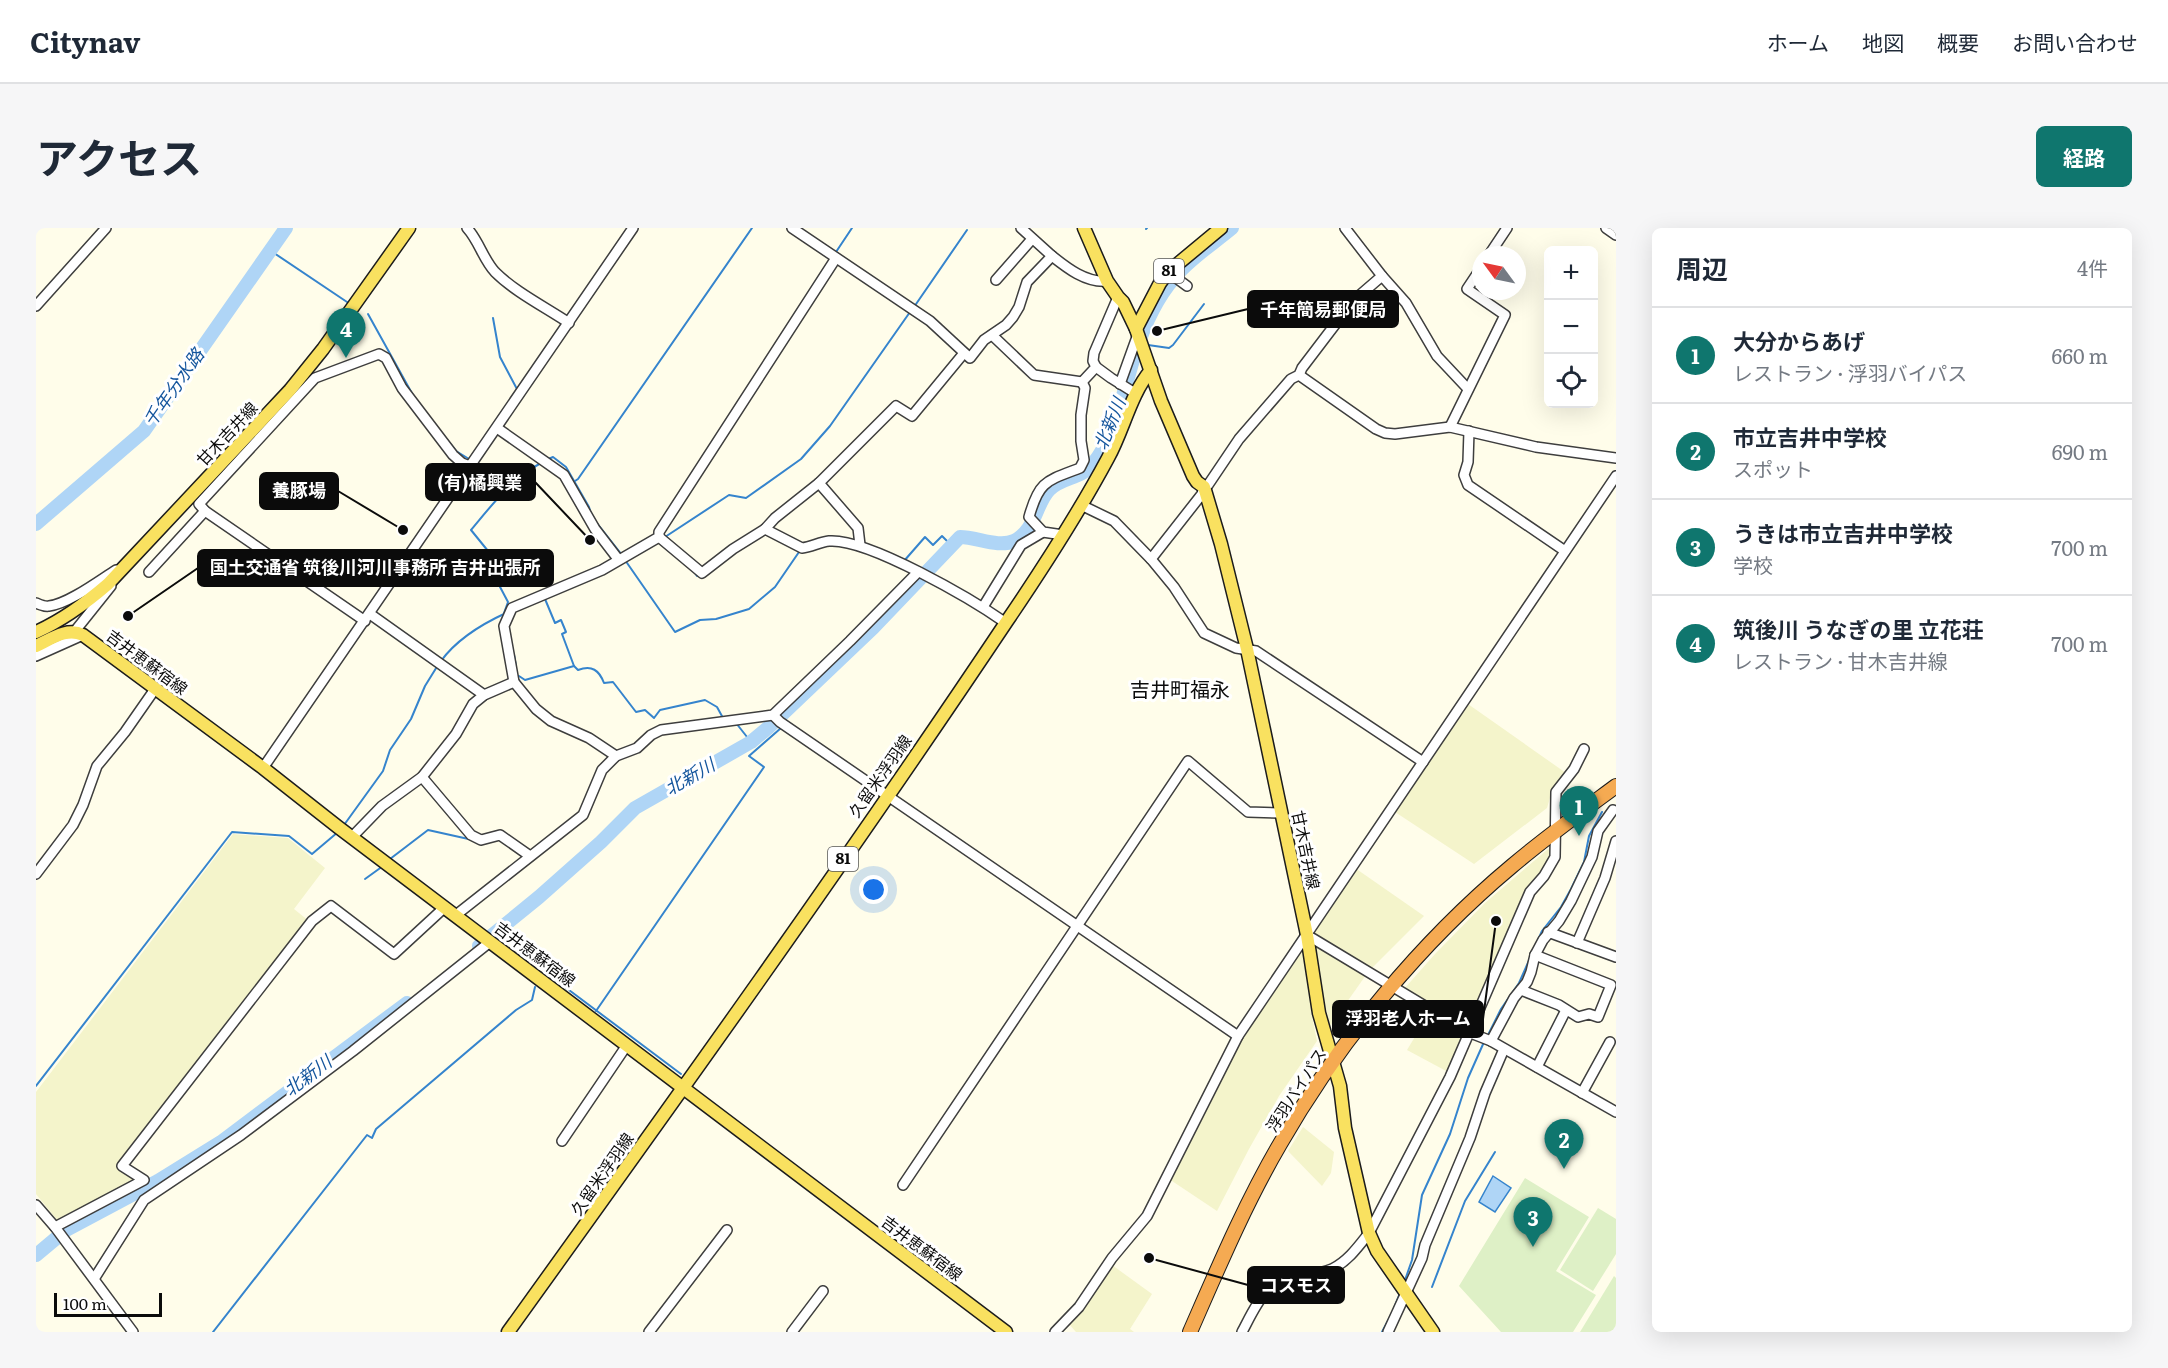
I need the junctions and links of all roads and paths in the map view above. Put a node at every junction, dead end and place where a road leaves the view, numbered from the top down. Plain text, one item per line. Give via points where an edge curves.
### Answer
1 (106, 228) edge
2 (410, 228) edge
3 (467, 228) edge
4 (633, 228) edge
5 (792, 228) edge
6 (1021, 228) edge
7 (1084, 228) edge
8 (1221, 228) edge
9 (1344, 228) edge
10 (1507, 228) edge
11 (1606, 228) edge
12 (1616, 235) edge
13 (1032, 238) junction
14 (1495, 246) edge
15 (1052, 256) junction
16 (836, 258) junction
17 (1382, 276) junction
18 (996, 280) dead end
19 (1107, 281) junction
20 (1472, 282) edge
21 (1472, 292) edge
22 (1118, 297) junction
23 (1483, 300) edge
24 (36, 306) edge
25 (569, 323) junction
26 (992, 335) junction
27 (1140, 339) junction
28 (964, 354) junction
29 (1096, 367) junction
30 (1151, 370) junction
31 (1299, 375) junction
32 (1082, 382) junction
33 (1120, 384) junction
34 (1468, 389) junction
35 (1133, 391) junction
36 (1450, 427) junction
37 (497, 428) junction
38 (1469, 431) junction
39 (1616, 459) edge
40 (470, 466) junction
41 (1616, 476) edge
42 (819, 483) junction
43 (1204, 487) junction
44 (1081, 505) junction
45 (205, 511) junction
46 (1036, 526) junction
47 (765, 529) junction
48 (1063, 535) junction
49 (661, 539) junction
50 (860, 543) junction
51 (1565, 551) junction
52 (622, 557) junction
53 (133, 559) junction
54 (1151, 559) junction
55 (149, 572) dead end
56 (922, 574) junction
57 (36, 603) edge
58 (983, 607) junction
59 (367, 617) junction
60 (1006, 623) junction
61 (36, 632) edge
62 (79, 633) junction
63 (36, 646) edge
64 (1247, 649) junction
65 (36, 656) edge
66 (514, 682) junction
67 (155, 689) junction
68 (484, 696) junction
69 (776, 718) junction
70 (1584, 749) dead end
71 (616, 756) junction
72 (1423, 762) junction
73 (263, 768) junction
74 (422, 777) junction
75 (1616, 786) edge
76 (1603, 795) junction
77 (887, 796) junction
78 (1615, 811) edge
79 (1281, 813) junction
80 (1557, 829) junction
81 (345, 832) junction
82 (1616, 840) edge
83 (530, 856) junction
84 (36, 874) edge
85 (451, 911) junction
86 (1076, 925) junction
87 (1548, 932) junction
88 (1307, 935) junction
89 (487, 939) junction
90 (1577, 943) junction
91 (1535, 955) junction
92 (1616, 957) edge
93 (1392, 986) junction
94 (1521, 990) junction
95 (1566, 1010) junction
96 (1468, 1032) junction
97 (1238, 1036) junction
98 (1486, 1039) junction
99 (1610, 1042) dead end
100 (627, 1045) junction
101 (1504, 1049) junction
102 (1333, 1063) junction
103 (1537, 1067) junction
104 (684, 1088) junction
105 (1582, 1093) junction
106 (1616, 1112) edge
107 (562, 1141) dead end
108 (903, 1185) dead end
109 (36, 1205) edge
110 (55, 1227) junction
111 (727, 1230) dead end
112 (1369, 1233) junction
113 (94, 1279) junction
114 (823, 1291) dead end
115 (1406, 1294) junction
116 (133, 1332) edge
117 (508, 1332) edge
118 (650, 1332) edge
119 (792, 1332) edge
120 (1006, 1332) edge
121 (1055, 1332) edge
122 (1190, 1332) edge
123 (1242, 1332) edge
124 (1388, 1332) edge
125 (1433, 1332) edge

1 - 24 street
2 - 53 main road, 甘木吉井線 via 290,390
3 - 25 street via 499,275
4 - 25 street
5 - 16 street
6 - 13 street
7 - 19 main road
8 - 27 main road, 81 via 1176,278 1160,283
9 - 17 street
10 - 14 street
11 - 12 street
13 - 15 street
13 - 18 street
15 - 19 street via 1078,275
15 - 26 street via 1027,282 1013,317
16 - 28 street via 930,321
16 - 49 street via 659,532
17 - 31 street via 1353,301
17 - 34 street via 1406,303 1437,356
19 - 22 main road
20 - 21 street via 1467,289
22 - 27 main road
22 - 29 street via 1094,353
23 - 34 street via 1505,315
25 - 37 street
26 - 28 street via 970,358
26 - 32 street via 1034,375
27 - 30 main road
27 - 33 street
28 - 42 street via 912,416 896,406
29 - 32 street
29 - 33 street
30 - 35 main road, 久留米浮羽線 / 81
30 - 43 main road, 甘木吉井線 via 1193,476
31 - 36 street via 1385,433
31 - 43 street via 1291,379 1239,439
32 - 46 street via 1084,460 1080,468 1049,480 1035,498 1029,517
33 - 35 street
34 - 36 street
35 - 44 main road, 久留米浮羽線 / 81 via 1112,450
36 - 38 street
37 - 40 street
37 - 52 street via 564,475 595,529
38 - 39 street via 1536,447
38 - 51 street via 1464,475 1468,485
40 - 45 street via 453,455 402,388 386,358 379,354 315,378 199,504
40 - 59 street
41 - 51 street
42 - 47 street
42 - 50 street via 858,528
43 - 54 street
43 - 64 main road, 甘木吉井線
44 - 48 main road, 久留米浮羽線 / 81
44 - 54 street via 1114,521
45 - 55 street
45 - 59 street
46 - 48 street
46 - 58 street
47 - 49 street via 702,573
47 - 50 street via 802,548 829,541
48 - 60 main road, 久留米浮羽線 / 81
49 - 52 street
50 - 56 street
51 - 72 street
52 - 66 street via 602,570 510,611 504,626
53 - 57 street via 54,605
53 - 61 main road, 甘木吉井線 via 85,603
53 - 62 street
54 - 64 street via 1204,633
56 - 58 street
56 - 69 street
58 - 60 street
59 - 68 street
59 - 73 street
60 - 77 main road, 久留米浮羽線 / 81
62 - 63 main road via 65,633
62 - 65 street
62 - 67 main road, 吉井恵蘇宿線
64 - 72 street via 1256,651
64 - 79 main road, 甘木吉井線
66 - 68 street
66 - 71 street via 551,721 589,738
67 - 73 main road, 吉井恵蘇宿線
67 - 84 street via 97,766 73,825
68 - 74 street via 473,704 456,734
69 - 71 street via 661,730 637,748
69 - 77 street
70 - 80 street via 1556,792
71 - 83 street via 602,770 583,815
72 - 88 street
73 - 81 main road, 吉井恵蘇宿線
74 - 81 street
74 - 83 street via 471,835 481,840 500,835
75 - 76 highway, 浮羽バイパス
76 - 78 street
76 - 80 highway, 浮羽バイパス
77 - 86 street
77 - 104 main road, 久留米浮羽線 / 81
78 - 87 street via 1598,831 1592,857 1571,902
79 - 86 street via 1248,812 1188,761
79 - 88 main road, 甘木吉井線
80 - 93 highway, 浮羽バイパス via 1453,921
80 - 96 street via 1556,857 1530,892
81 - 85 main road, 吉井恵蘇宿線
82 - 90 street via 1605,878
83 - 85 street
85 - 89 main road, 吉井恵蘇宿線
85 - 110 street via 394,954 332,906 312,921 122,1166 144,1180
86 - 97 street
86 - 108 street
87 - 90 street
87 - 91 street
88 - 93 street
88 - 97 street
88 - 102 main road, 甘木吉井線 via 1319,1013
89 - 100 main road, 吉井恵蘇宿線
89 - 113 street via 353,1051 144,1200
90 - 92 street
91 - 94 street
91 - 95 street via 1611,985 1598,1017 1578,1017
93 - 96 street
93 - 102 highway, 浮羽バイパス
94 - 95 street
94 - 98 street
95 - 103 street
96 - 98 street
96 - 112 street via 1450,1077
97 - 121 street via 1147,1216 1079,1307
98 - 101 street
99 - 105 street
100 - 104 main road, 吉井恵蘇宿線
100 - 107 street
101 - 103 street
101 - 115 street
102 - 112 main road, 甘木吉井線
102 - 122 highway, 浮羽バイパス via 1256,1187
103 - 105 street
104 - 117 main road, 久留米浮羽線 / 81
104 - 120 main road, 吉井恵蘇宿線
105 - 106 street
109 - 110 street
110 - 113 street
111 - 118 street
112 - 115 main road, 甘木吉井線
112 - 123 street via 1355,1252 1330,1270 1283,1282 1268,1291
113 - 116 street
114 - 119 street
115 - 124 street
115 - 125 main road, 甘木吉井線

